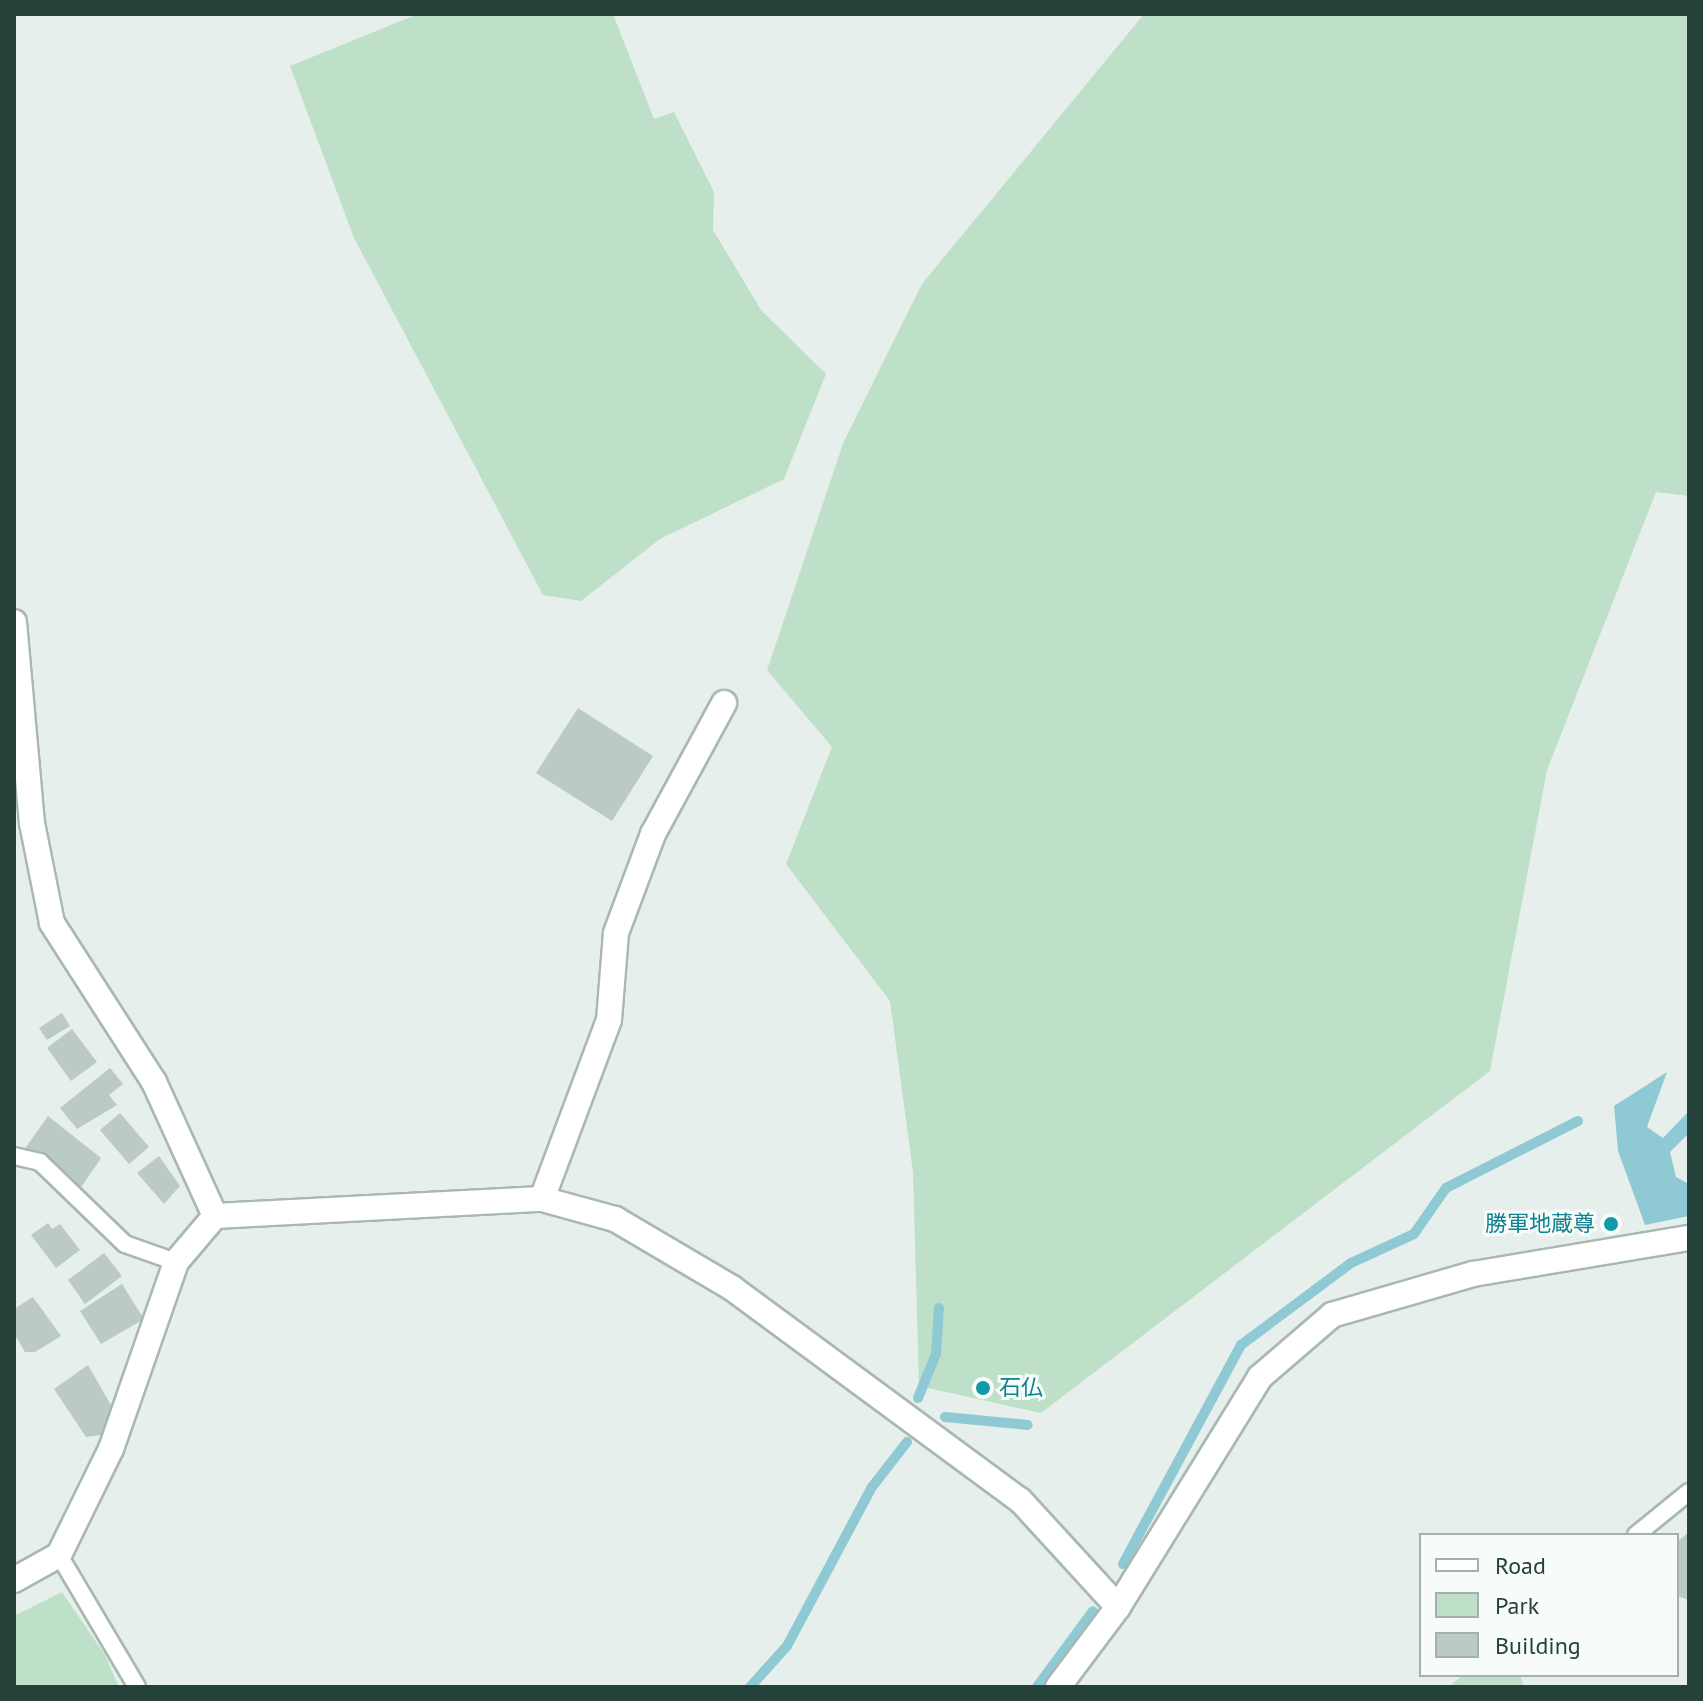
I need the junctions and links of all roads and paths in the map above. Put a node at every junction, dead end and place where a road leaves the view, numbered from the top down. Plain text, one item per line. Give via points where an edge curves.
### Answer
1 (14, 622) edge
2 (724, 703) dead end
3 (14, 1156) edge
4 (542, 1199) junction
5 (215, 1216) junction
6 (1689, 1238) edge
7 (176, 1262) junction
8 (1689, 1492) edge
9 (1638, 1533) edge
10 (59, 1555) junction
11 (19, 1569) edge
12 (1118, 1607) junction
13 (137, 1687) edge
14 (1058, 1687) edge

1 - 5 street via 32,823 52,923 154,1082
2 - 4 street via 653,834 616,933 609,1020
3 - 7 lane via 40,1162 125,1244
4 - 5 street
4 - 12 street via 615,1219 732,1288 1020,1500
5 - 7 street
6 - 12 street via 1473,1274 1332,1315 1260,1377
7 - 10 street via 111,1449
8 - 9 lane
10 - 11 street
10 - 13 lane
12 - 14 street

